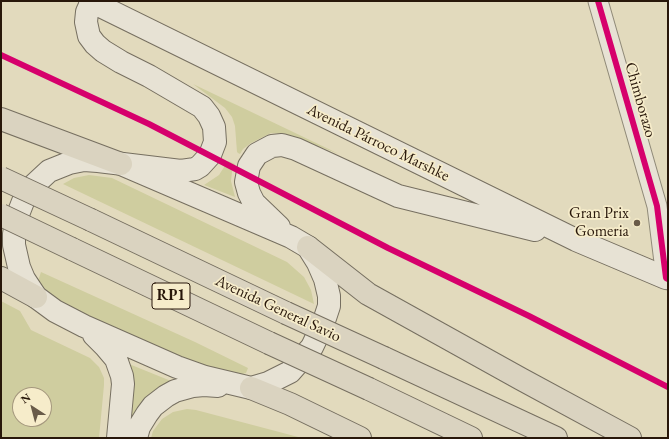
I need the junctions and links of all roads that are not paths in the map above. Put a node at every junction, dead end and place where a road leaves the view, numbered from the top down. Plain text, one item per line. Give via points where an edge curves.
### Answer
1 (91, 1) edge
2 (598, 1) edge
3 (1, 119) edge
4 (121, 164) junction
5 (1, 178) edge
6 (1, 215) edge
7 (576, 240) junction
8 (299, 242) junction
9 (1, 278) edge
10 (668, 278) edge
11 (36, 297) junction
12 (84, 326) junction
13 (247, 387) junction
14 (118, 438) edge
15 (136, 438) edge
16 (360, 438) edge
17 (471, 438) edge
18 (556, 438) edge
19 (630, 438) edge

1 - 4 main road via 86,22 89,36 95,44 121,62 202,107 209,116 215,132 215,142 208,159 195,169 181,171
1 - 7 main road, Avenida Párroco Marshke
2 - 10 street, Chimborazo via 657,206
3 - 4 highway
4 - 8 main road
4 - 11 main road via 84,160 69,163 46,174 28,191 17,217 14,245 24,279
5 - 18 highway, Avenida General Savio / RP1, bridge
6 - 17 highway, RP1, bridge
7 - 8 main road via 413,201 296,149 282,145 272,146 261,151 249,166 246,182 249,193 254,203
7 - 10 main road, Avenida Párroco Marshke
8 - 13 main road via 318,263 326,282 329,303 325,320 312,347 290,372 268,383
8 - 19 highway via 368,294
9 - 11 highway
11 - 12 main road via 54,311
12 - 13 main road via 205,377
12 - 14 main road via 106,346 120,367 123,384
13 - 15 main road via 198,385 175,391 150,410 140,425
13 - 16 highway via 290,404

